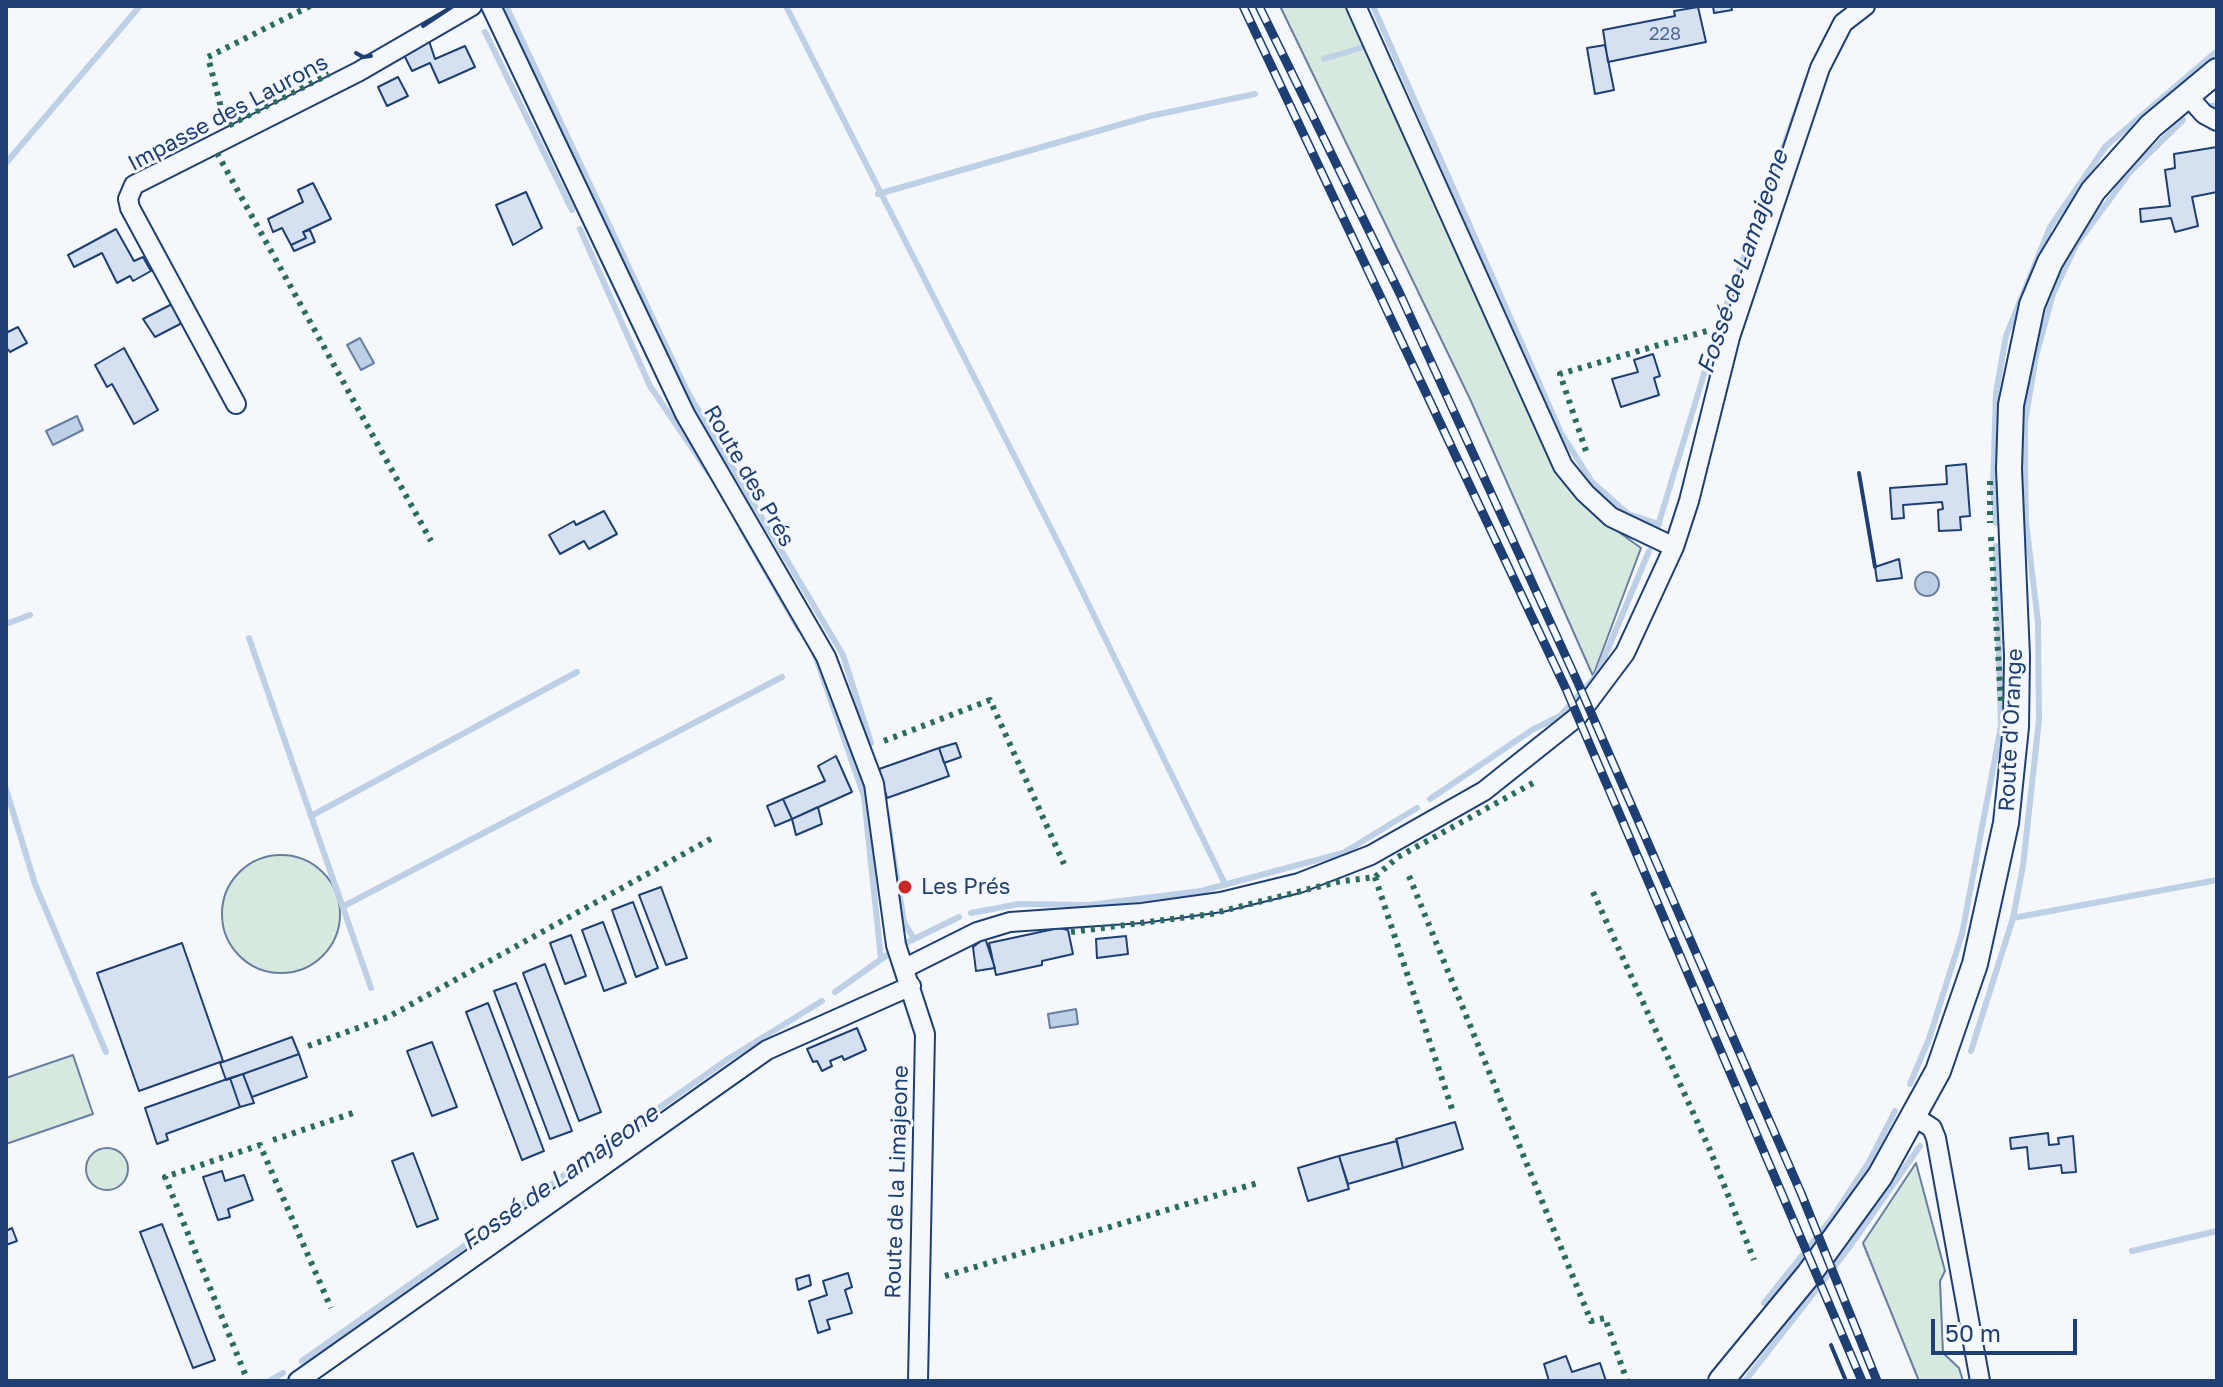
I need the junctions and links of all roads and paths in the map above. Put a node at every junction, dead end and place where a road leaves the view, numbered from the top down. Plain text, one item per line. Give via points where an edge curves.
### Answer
1 (472, 6) edge
2 (491, 6) edge
3 (1356, 6) edge
4 (1865, 6) edge
5 (2217, 71) edge
6 (2187, 95) junction
7 (2217, 121) edge
8 (236, 404) dead end
9 (1674, 547) junction
10 (905, 968) junction
11 (911, 986) junction
12 (1915, 1117) junction
13 (298, 1381) edge
14 (918, 1381) edge
15 (1721, 1381) edge
16 (1980, 1381) edge

1 - 8 street, Impasse des Laurons via 358,72 134,185 130,208
2 - 10 street, Route des Prés via 685,414 826,657 874,784 896,945
3 - 9 street via 1563,466 1611,517
4 - 9 street via 1843,23 1820,68 1730,337
5 - 6 street, Route d'Orange
6 - 7 street
6 - 12 street, Route d'Orange via 2151,126 2093,191 2050,262 2032,305 2011,405 2017,656 2006,823 1975,964 1938,1071
9 - 10 street via 1625,653 1577,717 1484,791 1383,848 1299,883 1221,902 1010,922 977,932
10 - 11 street, Route des Prés
11 - 13 street via 767,1050
11 - 14 street, Route de la Limajeone via 925,1034
12 - 15 street, Route d'Orange via 1880,1176 1809,1274
12 - 16 street via 1932,1128 1936,1138

